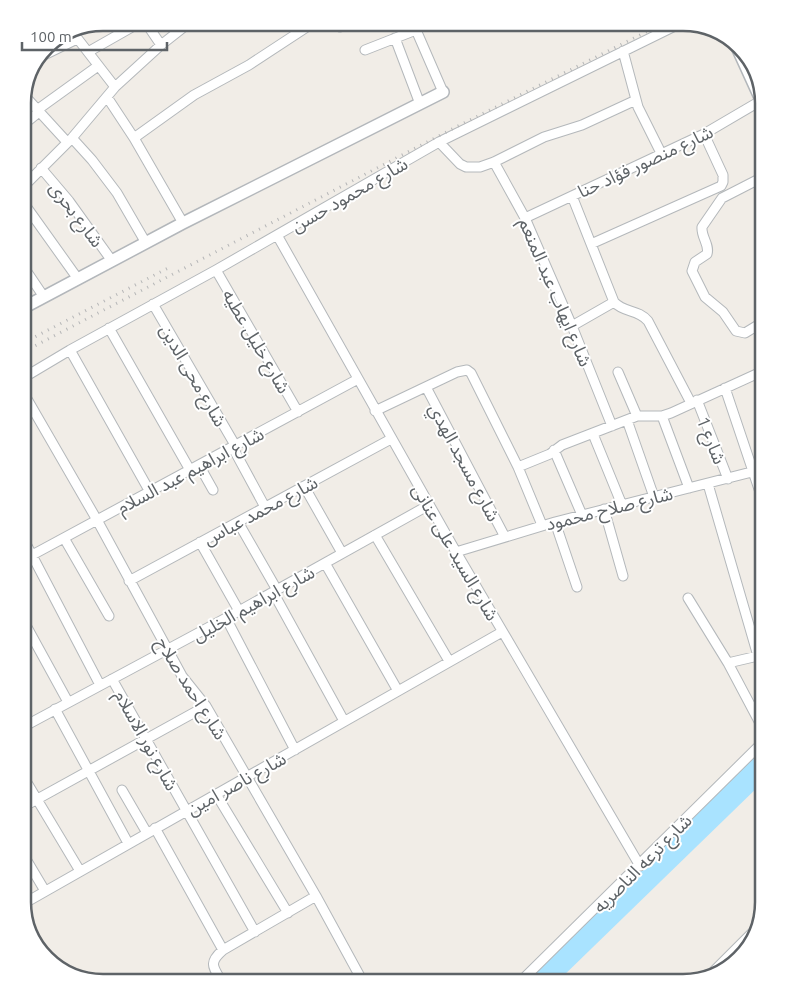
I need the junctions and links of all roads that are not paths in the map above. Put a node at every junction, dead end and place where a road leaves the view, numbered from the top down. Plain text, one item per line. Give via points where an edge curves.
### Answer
1 (124, 31) edge
2 (152, 31) edge
3 (178, 31) edge
4 (406, 31) edge
5 (416, 31) edge
6 (664, 31) edge
7 (298, 32) edge
8 (77, 37) edge
9 (395, 38) junction
10 (161, 45) junction
11 (365, 50) dead end
12 (623, 51) junction
13 (88, 52) junction
14 (98, 66) junction
15 (115, 87) junction
16 (443, 92) joint
17 (107, 97) junction
18 (636, 100) junction
19 (31, 103) edge
20 (420, 104) junction
21 (755, 106) edge
22 (38, 111) junction
23 (31, 118) edge
24 (704, 134) junction
25 (134, 138) junction
26 (69, 140) junction
27 (439, 142) junction
28 (662, 154) junction
29 (494, 162) junction
30 (41, 168) junction
31 (31, 179) edge
32 (755, 182) edge
33 (572, 196) junction
34 (31, 213) edge
35 (525, 218) junction
36 (183, 223) junction
37 (277, 235) junction
38 (146, 243) junction
39 (591, 244) junction
40 (112, 261) junction
41 (216, 270) junction
42 (31, 278) edge
43 (78, 279) junction
44 (44, 297) junction
45 (614, 302) junction
46 (31, 304) edge
47 (153, 304) junction
48 (572, 326) junction
49 (755, 327) edge
50 (109, 328) junction
51 (70, 350) junction
52 (618, 372) dead end
53 (31, 373) edge
54 (755, 375) edge
55 (358, 379) junction
56 (426, 387) junction
57 (725, 388) junction
58 (694, 402) junction
59 (31, 406) edge
60 (375, 411) junction
61 (298, 412) junction
62 (637, 416) junction
63 (662, 416) junction
64 (627, 420) junction
65 (612, 426) junction
66 (593, 434) junction
67 (391, 439) junction
68 (234, 446) junction
69 (554, 450) junction
70 (200, 465) junction
71 (518, 467) junction
72 (190, 470) junction
73 (754, 472) junction
74 (755, 475) edge
75 (728, 479) junction
76 (708, 484) junction
77 (304, 486) junction
78 (689, 488) junction
79 (213, 490) dead end
80 (150, 492) junction
81 (654, 497) junction
82 (429, 505) junction
83 (622, 505) junction
84 (265, 508) junction
85 (604, 510) junction
86 (582, 515) junction
87 (97, 520) junction
88 (238, 522) junction
89 (555, 522) junction
90 (542, 525) junction
91 (375, 535) junction
92 (505, 536) junction
93 (64, 538) junction
94 (200, 542) junction
95 (456, 552) junction
96 (342, 553) junction
97 (32, 555) joint
98 (325, 563) junction
99 (623, 576) dead end
100 (129, 581) junction
101 (577, 587) dead end
102 (275, 591) junction
103 (688, 598) dead end
104 (239, 611) junction
105 (109, 616) dead end
106 (226, 618) junction
107 (502, 632) junction
108 (31, 635) edge
109 (755, 636) edge
110 (167, 649) junction
111 (755, 657) edge
112 (449, 662) junction
113 (728, 664) junction
114 (112, 679) junction
115 (100, 686) junction
116 (398, 691) junction
117 (68, 702) junction
118 (206, 706) junction
119 (55, 709) junction
120 (755, 713) edge
121 (344, 721) junction
122 (31, 723) edge
123 (146, 739) junction
124 (295, 750) junction
125 (755, 751) edge
126 (88, 770) junction
127 (246, 777) junction
128 (122, 790) dead end
129 (31, 791) edge
130 (216, 794) junction
131 (36, 799) junction
132 (31, 802) edge
133 (186, 811) junction
134 (151, 831) junction
135 (128, 843) junction
136 (640, 866) junction
137 (31, 868) edge
138 (80, 871) junction
139 (45, 891) junction
140 (316, 896) junction
141 (31, 899) edge
142 (288, 913) junction
143 (255, 932) junction
144 (740, 945) edge
145 (223, 950) junction
146 (723, 962) edge
147 (217, 974) edge
148 (359, 974) edge
149 (528, 974) edge

1 - 13 street
2 - 10 street
3 - 10 street
4 - 9 street
5 - 16 street
6 - 12 street, شارع محمود حسن
7 - 25 street via 249,65 194,95
8 - 13 street
9 - 11 street
9 - 20 street
10 - 15 street
12 - 18 street
12 - 27 street, شارع محمود حسن
13 - 14 street
14 - 15 street
14 - 22 street
15 - 17 street
16 - 20 street
17 - 25 street
17 - 26 street
18 - 28 street
18 - 29 street via 582,125 544,137
19 - 22 street
20 - 36 street
21 - 24 street, شارع منصور فؤاد حنا
22 - 23 street
22 - 26 street
24 - 28 street, شارع منصور فؤاد حنا
24 - 39 street via 723,175 721,186
25 - 36 street
26 - 30 street
26 - 38 street via 92,160 117,193
27 - 29 street via 466,167
27 - 37 street, شارع محمود حسن
28 - 33 street, شارع منصور فؤاد حنا
29 - 35 street, شارع ايهاب عبد المنعم
30 - 31 street
30 - 40 street, شارع بحرى
32 - 49 street via 722,198 702,227 708,251 695,262 692,271 705,297 723,312 736,331 745,333
33 - 35 street, شارع منصور فؤاد حنا
33 - 39 street
34 - 43 street
35 - 48 street, شارع ايهاب عبد المنعم
36 - 38 street
37 - 41 street, شارع محمود حسن
37 - 55 street, شارع السيد على عنانى
38 - 40 street
39 - 45 street
40 - 43 street
41 - 47 street, شارع محمود حسن
41 - 61 street, شارع خليل عطيه
42 - 44 street
43 - 44 street
44 - 46 street
45 - 48 street
45 - 58 street, شارع 1 via 638,312 648,321
47 - 50 street, شارع محمود حسن
47 - 68 street, شارع محى الدين
48 - 65 street, شارع ايهاب عبد المنعم
50 - 51 street, شارع محمود حسن
50 - 72 street
51 - 53 street, شارع محمود حسن
51 - 80 street
52 - 62 street
54 - 57 street
55 - 60 street, شارع السيد على عنانى
55 - 61 street, شارع ابراهيم عبد السلام
56 - 60 street
56 - 71 street via 462,370 471,373
56 - 92 street, شارع مسجد الهدي
57 - 58 street
57 - 73 street
58 - 63 street
58 - 75 street, شارع 1
59 - 87 street, شارع احمد صلاح
60 - 67 street, شارع السيد على عنانى
61 - 68 street, شارع ابراهيم عبد السلام
62 - 63 street
62 - 64 street
63 - 78 street
64 - 65 street
64 - 81 street
65 - 66 street
66 - 69 street
66 - 83 street
67 - 77 street, شارع محمد عباس
67 - 82 street, شارع السيد على عنانى
68 - 70 street, شارع ابراهيم عبد السلام
68 - 84 street, شارع محى الدين
69 - 71 street
69 - 86 street
70 - 72 street, شارع ابراهيم عبد السلام
70 - 79 street
71 - 90 street
72 - 80 street, شارع ابراهيم عبد السلام
73 - 74 street
73 - 75 street, شارع صلاح محمود
75 - 76 street, شارع صلاح محمود
76 - 78 street, شارع صلاح محمود
76 - 109 street
77 - 84 street, شارع محمد عباس
77 - 96 street
78 - 81 street, شارع صلاح محمود
80 - 87 street, شارع ابراهيم عبد السلام
81 - 83 street, شارع صلاح محمود
82 - 91 street, شارع ابراهيم الخليل
82 - 95 street, شارع السيد على عنانى
83 - 85 street, شارع صلاح محمود
84 - 88 street, شارع محمد عباس
85 - 86 street, شارع صلاح محمود
85 - 99 street
86 - 89 street, شارع صلاح محمود
87 - 93 street, شارع ابراهيم عبد السلام
87 - 100 street, شارع احمد صلاح
88 - 94 street, شارع محمد عباس
88 - 102 street
89 - 90 street, شارع صلاح محمود
89 - 101 street
90 - 92 street, شارع صلاح محمود
91 - 96 street, شارع ابراهيم الخليل
91 - 112 street
92 - 95 street, شارع صلاح محمود
93 - 97 street, شارع ابراهيم عبد السلام
93 - 105 street
94 - 100 street, شارع محمد عباس
94 - 104 street
95 - 107 street, شارع السيد على عنانى
96 - 98 street, شارع ابراهيم الخليل
97 - 115 street
98 - 102 street, شارع ابراهيم الخليل
98 - 116 street
100 - 110 street, شارع احمد صلاح
102 - 104 street, شارع ابراهيم الخليل
102 - 121 street
103 - 113 street
104 - 106 street, شارع ابراهيم الخليل
106 - 110 street, شارع ابراهيم الخليل
106 - 124 street
107 - 112 street, شارع ناصر امين
107 - 136 street, شارع السيد على عنانى
108 - 117 street
110 - 114 street, شارع ابراهيم الخليل
110 - 118 street, شارع احمد صلاح via 182,676
111 - 113 street
112 - 116 street, شارع ناصر امين
113 - 120 street
114 - 115 street, شارع ابراهيم الخليل
114 - 123 street, شارع نور الاسلام
115 - 117 street, شارع ابراهيم الخليل
116 - 121 street, شارع ناصر امين
117 - 119 street, شارع ابراهيم الخليل
118 - 123 street
118 - 127 street, شارع احمد صلاح
119 - 122 street, شارع ابراهيم الخليل
119 - 126 street
121 - 124 street, شارع ناصر امين
123 - 126 street
123 - 133 street, شارع نور الاسلام
124 - 127 street, شارع ناصر امين
125 - 136 street, شارع ترعه الناصريه
126 - 131 street
126 - 135 street
127 - 130 street, شارع ناصر امين
127 - 140 street, شارع احمد صلاح
128 - 134 street
129 - 131 street
130 - 133 street, شارع ناصر امين
130 - 142 street
131 - 132 street
131 - 138 street
133 - 134 street, شارع ناصر امين
133 - 143 street, شارع نور الاسلام
134 - 135 street, شارع ناصر امين
134 - 145 street
135 - 138 street, شارع ناصر امين
136 - 149 street, شارع ترعه الناصريه
137 - 139 street
138 - 139 street, شارع ناصر امين
139 - 141 street, شارع ناصر امين
140 - 142 street
140 - 148 street, شارع احمد صلاح
142 - 143 street
143 - 145 street
144 - 146 street
145 - 147 street via 213,963

